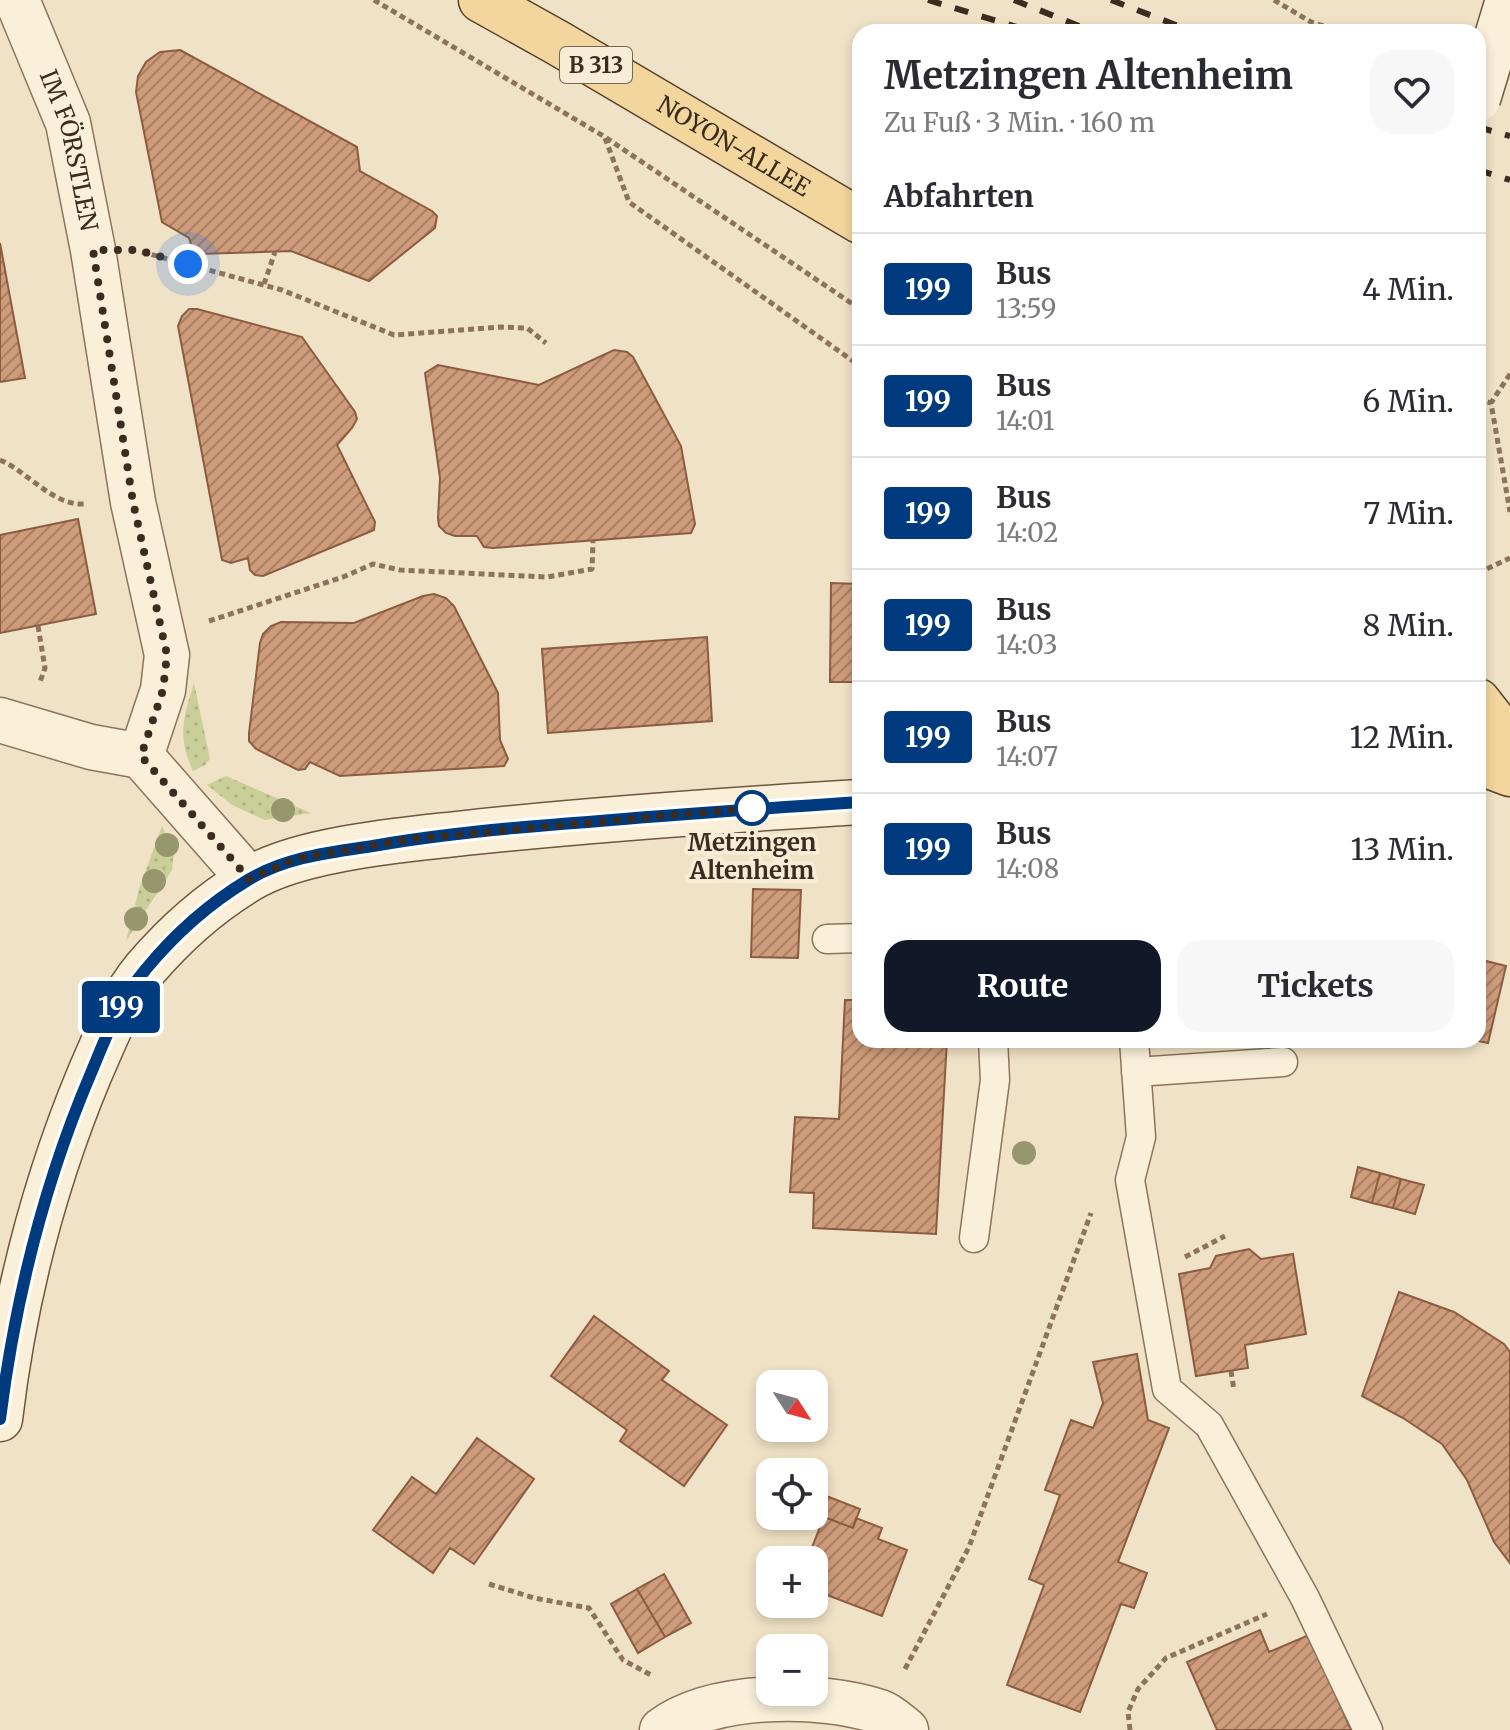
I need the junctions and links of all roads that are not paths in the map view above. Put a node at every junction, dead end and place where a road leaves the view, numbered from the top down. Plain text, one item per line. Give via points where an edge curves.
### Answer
1 (17, 0) edge
2 (481, 0) edge
3 (1508, 0) edge
4 (1486, 73) edge
5 (852, 216) edge
6 (1486, 711) edge
7 (0, 720) edge
8 (1510, 742) edge
9 (141, 756) junction
10 (1486, 765) edge
11 (1510, 774) edge
12 (852, 803) edge
13 (249, 879) junction
14 (852, 938) edge
15 (827, 939) dead end
16 (993, 1048) edge
17 (1134, 1048) edge
18 (1283, 1062) dead end
19 (1136, 1072) junction
20 (974, 1238) dead end
21 (0, 1419) edge
22 (894, 1721) edge
23 (662, 1730) edge
24 (1368, 1730) edge

1 - 9 street, IM FÖRSTLEN via 68,123 133,502 167,655 163,690
2 - 5 main road, NOYON-ALLEE / B 313
3 - 4 street, bridge
6 - 8 main road
7 - 9 street
9 - 13 street
10 - 11 main road
12 - 13 street via 411,839 295,859
13 - 21 street via 195,918 144,970 113,1019 66,1132 36,1234 7,1358
14 - 15 lane
16 - 20 lane via 995,1080
17 - 19 lane
18 - 19 lane
19 - 24 lane via 1141,1137 1130,1180 1167,1389 1209,1425 1305,1598
22 - 23 street via 812,1698 731,1702

